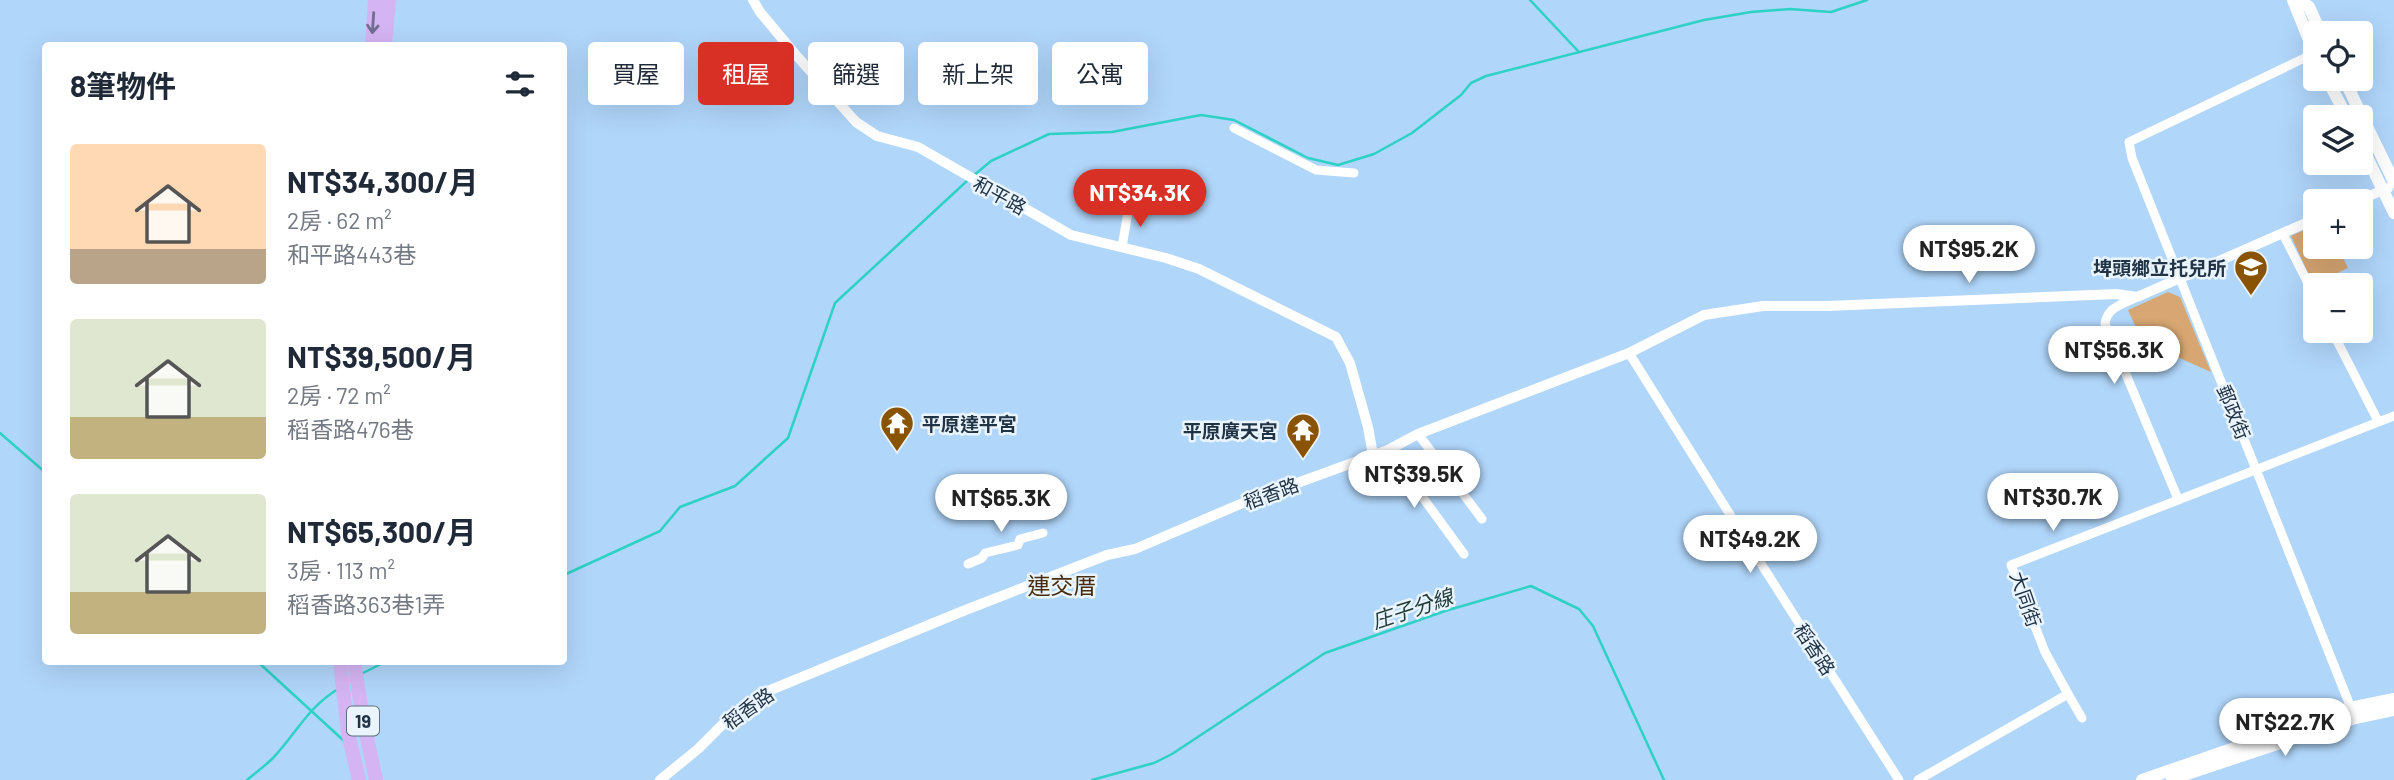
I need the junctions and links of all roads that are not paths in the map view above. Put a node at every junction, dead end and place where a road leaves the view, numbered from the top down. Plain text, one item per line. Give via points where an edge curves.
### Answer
1 (375, 0) edge
2 (389, 0) edge
3 (753, 0) edge
4 (2293, 0) edge
5 (2306, 2) edge
6 (2315, 21) edge
7 (2303, 25) edge
8 (372, 42) edge
9 (385, 42) edge
10 (2303, 60) edge
11 (2349, 91) edge
12 (1234, 128) dead end
13 (2373, 162) edge
14 (1354, 173) dead end
15 (2390, 186) edge
16 (2373, 194) edge
17 (1129, 206) dead end
18 (2394, 213) edge
19 (2303, 225) edge
20 (2283, 234) junction
21 (1122, 247) junction
22 (2303, 273) edge
23 (2181, 277) junction
24 (2137, 298) junction
25 (2338, 343) edge
26 (1629, 353) junction
27 (2394, 415) edge
28 (2378, 421) junction
29 (1418, 434) junction
30 (1388, 450) junction
31 (1373, 455) junction
32 (2257, 469) junction
33 (2178, 499) junction
34 (1482, 519) dead end
35 (1044, 533) dead end
36 (1464, 554) dead end
37 (968, 564) dead end
38 (340, 665) edge
39 (355, 665) edge
40 (2068, 694) junction
41 (2394, 699) edge
42 (2394, 710) edge
43 (2353, 713) junction
44 (2082, 718) dead end
45 (359, 780) edge
46 (376, 780) edge
47 (660, 780) edge
48 (1899, 780) edge
49 (1918, 780) edge
50 (2142, 780) edge
51 (2168, 780) edge

1 -> 8 main road
2 - 9 main road
3 - 21 street, 和平路 via 795,54 864,128 918,147 1071,235
4 - 7 main road
5 - 6 main road
10 - 23 street, 郵政街 via 2129,142
11 - 15 main road
12 - 14 street via 1316,170
13 - 15 main road
15 - 16 street
15 - 18 main road
17 - 21 street
19 - 20 street
20 - 22 street
20 - 23 street
21 - 31 street, 和平路 via 1199,268 1336,337 1350,363
23 - 24 street
23 - 32 street, 郵政街
24 - 26 street via 2116,294 1763,306 1704,316
24 - 33 street via 2110,310 2105,324
25 - 28 street
26 - 29 street, 稻香路
26 - 48 street, 稻香路
27 - 28 street, 大同街
28 - 32 street, 大同街
29 - 30 street, 稻香路
29 - 34 street
30 - 31 street, 稻香路
30 - 36 street
31 - 47 street, 稻香路 via 963,611 768,691 731,716
32 - 33 street, 大同街
32 - 43 street, 郵政街
33 - 40 street, 大同街 via 2011,565 2045,652
35 - 37 street via 1020,538 1018,545
38 - 45 main road, 19
39 - 46 main road, 19
40 - 44 street
40 - 49 street
41 - 43 main road
42 - 43 main road
43 - 50 main road
43 - 51 main road

